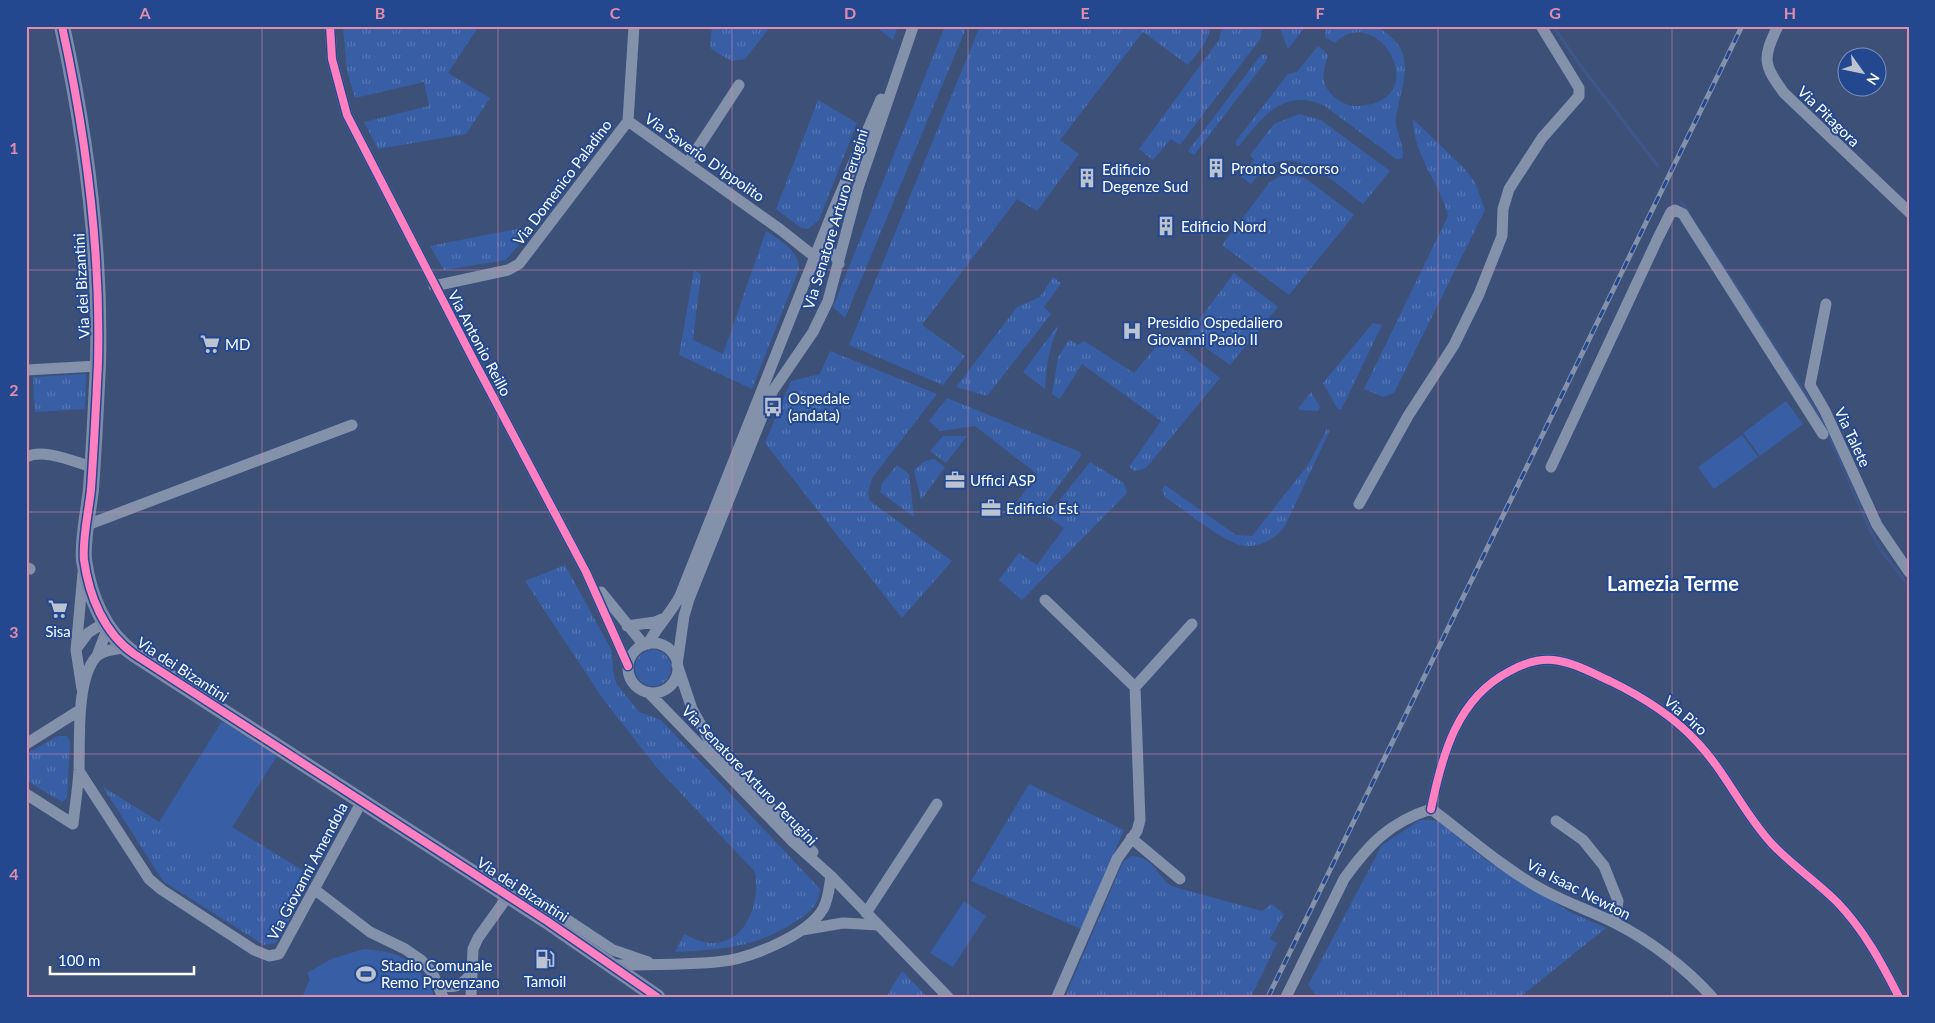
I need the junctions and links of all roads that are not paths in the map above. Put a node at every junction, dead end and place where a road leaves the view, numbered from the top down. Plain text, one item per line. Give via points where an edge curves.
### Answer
1 (62, 26) edge
2 (330, 26) edge
3 (634, 26) edge
4 (913, 26) edge
5 (1541, 26) edge
6 (1778, 26) edge
7 (739, 85) dead end
8 (628, 121) junction
9 (688, 163) junction
10 (1909, 212) edge
11 (815, 255) junction
12 (839, 264) junction
13 (434, 286) junction
14 (1826, 304) dead end
15 (788, 328) junction
16 (805, 343) junction
17 (98, 366) junction
18 (26, 370) edge
19 (1810, 385) junction
20 (1797, 394) junction
21 (352, 425) dead end
22 (1823, 434) dead end
23 (26, 457) edge
24 (93, 467) junction
25 (1551, 467) dead end
26 (1359, 504) dead end
27 (87, 525) junction
28 (84, 558) junction
29 (586, 572) junction
30 (1909, 572) edge
31 (1044, 600) dead end
32 (662, 619) junction
33 (1192, 624) dead end
34 (107, 625) junction
35 (627, 626) junction
36 (646, 645) junction
37 (125, 648) junction
38 (76, 650) junction
39 (97, 656) junction
40 (628, 666) junction
41 (678, 666) junction
42 (1135, 686) junction
43 (82, 693) junction
44 (650, 693) junction
45 (80, 710) junction
46 (26, 744) edge
47 (79, 771) junction
48 (26, 794) edge
49 (362, 801) junction
50 (937, 804) dead end
51 (1431, 810) junction
52 (1556, 821) dead end
53 (1131, 838) junction
54 (831, 876) junction
55 (1180, 879) dead end
56 (314, 889) junction
57 (511, 898) junction
58 (866, 913) junction
59 (1615, 923) junction
60 (878, 926) junction
61 (802, 930) junction
62 (611, 958) junction
63 (654, 964) junction
64 (472, 972) junction
65 (638, 984) junction
66 (438, 985) junction
67 (442, 997) edge
68 (471, 997) edge
69 (657, 997) edge
70 (948, 997) edge
71 (1057, 997) edge
72 (1286, 997) edge
73 (1712, 997) edge
74 (1899, 997) edge

1 - 17 street, Via dei Bizantini via 71,65 94,246
2 - 13 street, Via Antonio Reillo via 332,59 347,115
3 - 8 street, Via Saverio D'Ippolito
4 - 11 street, Via Senatore Arturo Perugini
4 - 12 street, Via Senatore Arturo Perugini via 858,188
5 - 26 street via 1579,88 1579,96 1542,138 1509,189 1503,210 1502,236 1479,294 1454,345 1408,416
6 - 10 street, Via Pitagora via 1768,47 1768,72 1784,93
7 - 9 street
8 - 9 street, Via Saverio D'Ippolito
8 - 13 street, Via Domenico Paladino via 519,264 508,270
9 - 11 street, Via Saverio D'Ippolito
11 - 12 street via 828,250
11 - 15 street, Via Senatore Arturo Perugini
12 - 16 street, Via Senatore Arturo Perugini via 825,308
13 - 29 street, Via Antonio Reillo
14 - 19 street
15 - 16 street via 787,338 791,346
15 - 32 street, Via Senatore Arturo Perugini via 680,596
16 - 41 street, Via Senatore Arturo Perugini via 776,384 766,406 689,599
17 - 18 street
17 - 24 street, Via dei Bizantini
19 - 20 street
19 - 30 street, Via Talete via 1877,526
20 - 22 street
20 - 25 street via 1683,214 1675,210 1658,238
21 - 27 street
23 - 24 street via 44,454
24 - 27 street, Via dei Bizantini
27 - 28 street, Via dei Bizantini
28 - 34 street, Via dei Bizantini via 90,590
28 - 38 street
29 - 35 street, Via Antonio Reillo
29 - 40 street, Via Antonio Reillo
31 - 42 street
32 - 35 street
32 - 36 street, Via Senatore Arturo Perugini
33 - 42 street
34 - 37 street, Via dei Bizantini
34 - 38 street via 88,633
34 - 39 street
35 - 36 street, Via Antonio Reillo
36 - 40 street via 633,653
36 - 41 street via 667,648
37 - 39 street
37 - 49 street, Via dei Bizantini
38 - 43 street
39 - 43 street
40 - 44 street via 631,681 642,691
41 - 44 street via 670,687
41 - 54 street, Via Senatore Arturo Perugini via 692,708 712,745 810,848
42 - 53 street via 1140,820
43 - 45 street
44 - 54 street, Via Senatore Arturo Perugini via 792,842
45 - 46 street
45 - 47 street
47 - 48 street via 73,824
47 - 56 street, Via Giovanni Amendola via 150,879 254,950 269,956 279,954
49 - 56 street, Via Giovanni Amendola
49 - 57 street, Via dei Bizantini
50 - 58 street
51 - 59 street, Via Isaac Newton via 1493,858 1536,886
51 - 72 street via 1409,816 1390,828 1352,868
51 - 74 street, Via Piro via 1449,741 1460,718 1478,694 1498,676 1520,665 1555,660 1579,667 1638,694 1694,739 1772,844 1836,902 1863,932
52 - 59 street via 1584,840 1604,866 1618,901
53 - 55 street
53 - 71 street via 1117,859
54 - 58 street, Via Senatore Arturo Perugini
54 - 61 street via 828,899 822,911
56 - 66 street via 370,932 421,960
57 - 62 street, Via dei Bizantini
57 - 64 street via 478,938 473,949
58 - 60 street, Via Senatore Arturo Perugini
59 - 73 street, Via Isaac Newton via 1656,949
60 - 61 street via 843,923
60 - 70 street, Via Senatore Arturo Perugini
61 - 63 street via 772,946 718,962
62 - 63 street
62 - 65 street, Via dei Bizantini
63 - 65 street via 640,969
64 - 66 street via 459,985 450,988
64 - 68 street
65 - 69 street, Via dei Bizantini
66 - 67 street

